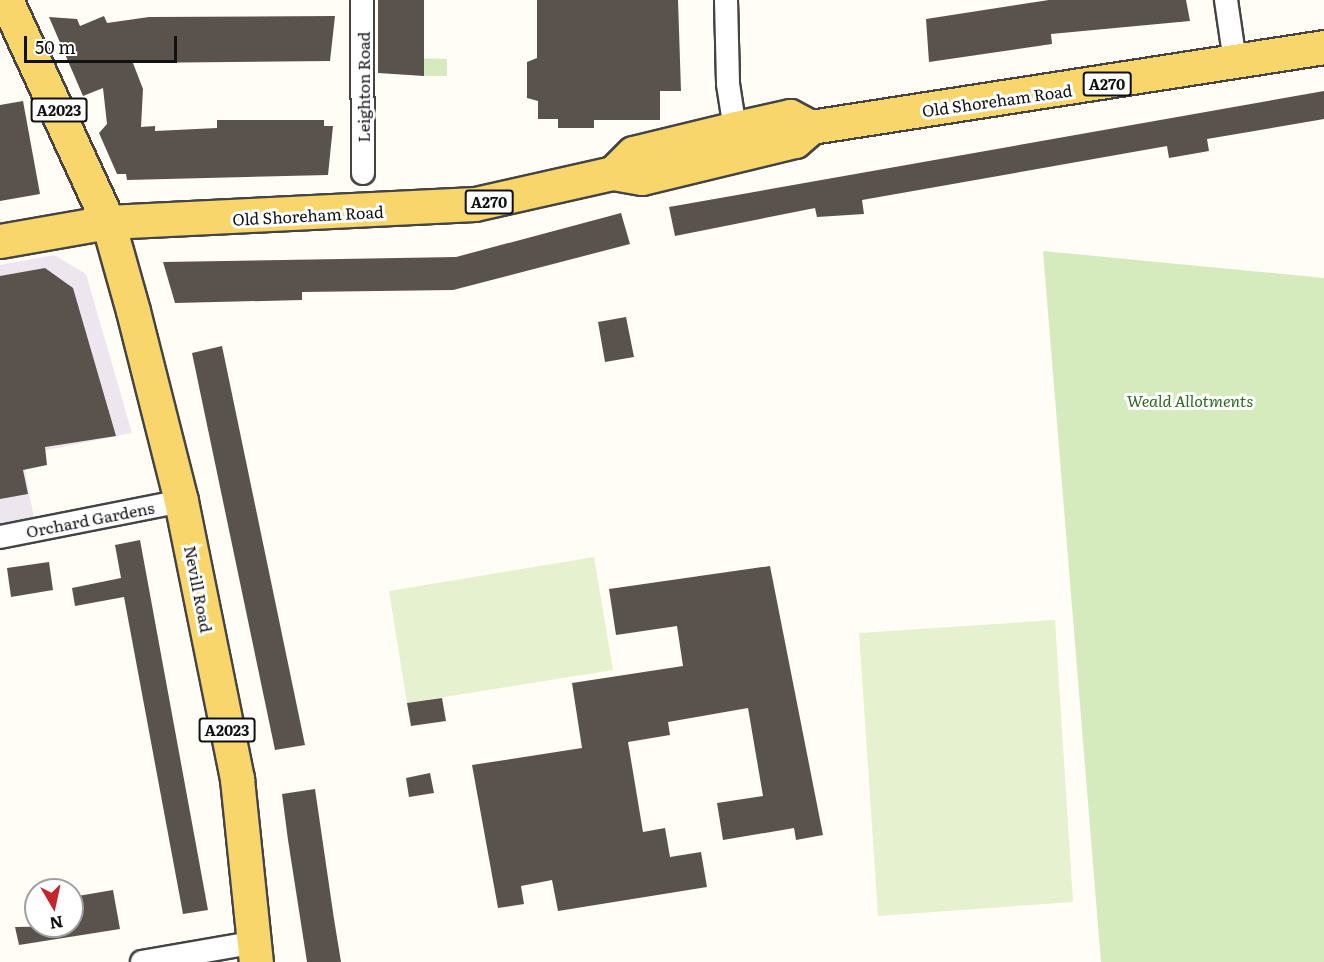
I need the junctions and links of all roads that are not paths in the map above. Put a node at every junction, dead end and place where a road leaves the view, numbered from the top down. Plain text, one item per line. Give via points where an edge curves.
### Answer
1 (6, 0) edge
2 (362, 0) edge
3 (726, 0) edge
4 (1226, 0) edge
5 (1324, 47) edge
6 (1235, 62) junction
7 (737, 140) junction
8 (363, 173) dead end
9 (108, 222) junction
10 (0, 241) edge
11 (181, 501) junction
12 (0, 537) edge
13 (256, 952) edge
14 (142, 962) edge

1 - 9 main road, A2023
2 - 8 street, Leighton Road
3 - 7 street via 728,84
4 - 6 street
5 - 6 main road, Old Shoreham Road / A270
6 - 7 main road, Old Shoreham Road / A270 via 811,127 790,116
7 - 9 main road, Old Shoreham Road / A270 via 633,153 613,172 475,204
9 - 10 main road, Old Shoreham Road / A270
9 - 11 main road, Nevill Road / A2023
11 - 12 street, Orchard Gardens
11 - 13 main road, Nevill Road / A2023 via 237,779
13 - 14 street

